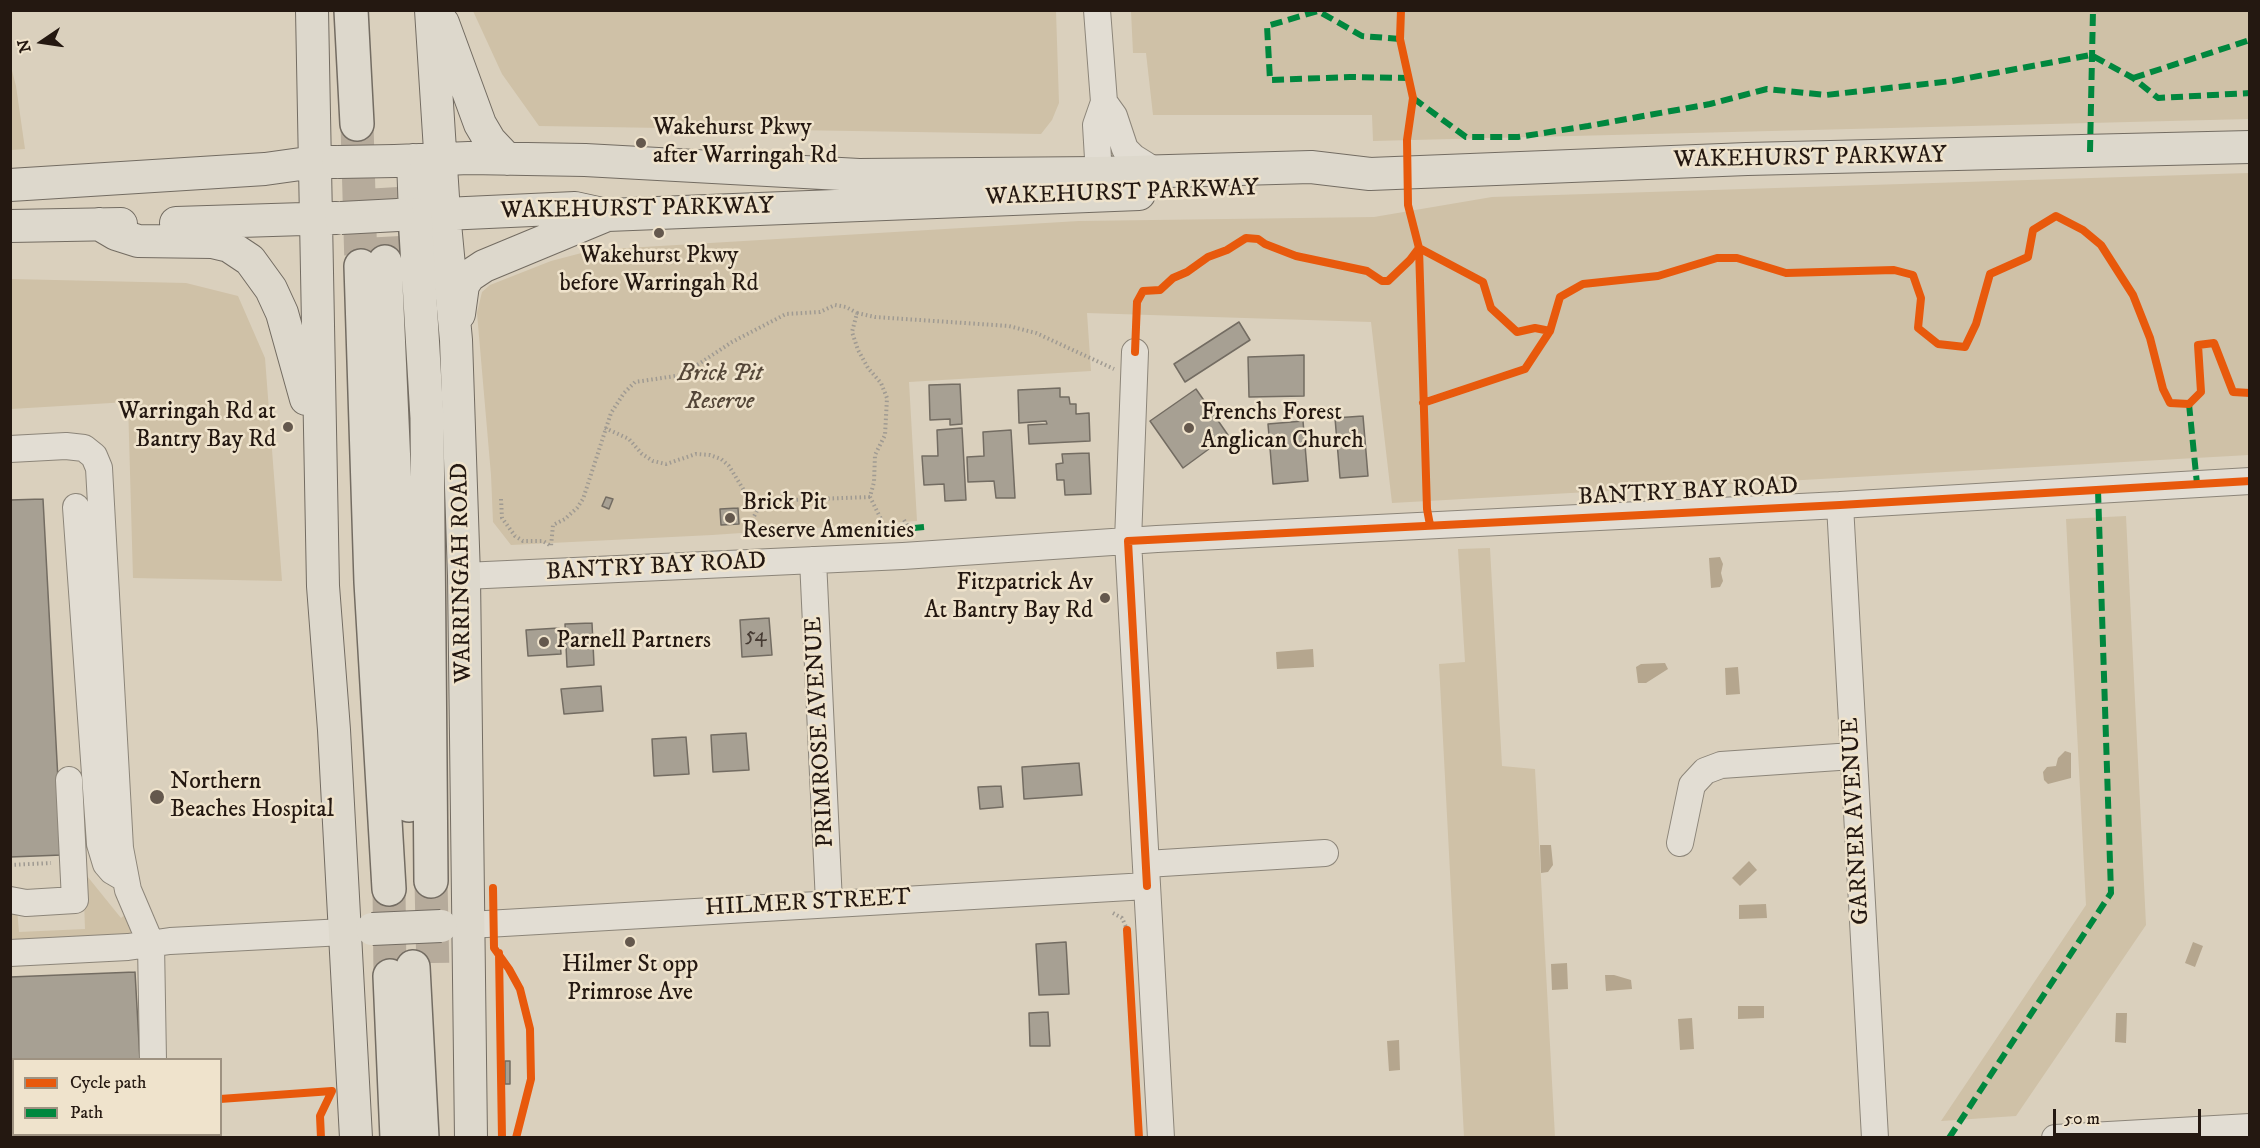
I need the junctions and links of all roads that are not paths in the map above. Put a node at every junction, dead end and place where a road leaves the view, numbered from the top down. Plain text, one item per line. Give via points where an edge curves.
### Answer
1 (312, 10) edge
2 (351, 10) edge
3 (370, 10) edge
4 (431, 10) edge
5 (439, 10) edge
6 (1096, 10) edge
7 (1104, 102) junction
8 (2250, 147) edge
9 (507, 159) junction
10 (416, 160) junction
11 (326, 162) junction
12 (1157, 172) junction
13 (1370, 174) junction
14 (1099, 184) junction
15 (10, 185) edge
16 (419, 214) junction
17 (607, 215) junction
18 (328, 218) junction
19 (99, 224) junction
20 (10, 226) edge
21 (373, 264) tunnel mouth
22 (456, 340) junction
23 (1135, 364) road end
24 (319, 426) junction
25 (10, 449) edge
26 (2250, 481) edge
27 (1840, 505) junction
28 (76, 507) dead end
29 (1128, 541) junction
30 (813, 560) junction
31 (464, 576) junction
32 (1853, 756) junction
33 (69, 780) dead end
34 (1680, 843) dead end
35 (1325, 853) dead end
36 (1147, 875) junction
37 (124, 878) junction
38 (10, 900) edge
39 (829, 903) junction
40 (455, 925) junction
41 (358, 930) junction
42 (151, 944) junction
43 (10, 953) edge
44 (153, 1058) edge
45 (2250, 1127) edge
46 (2105, 1136) edge
47 (356, 1137) edge
48 (397, 1137) edge
49 (423, 1137) edge
50 (471, 1137) edge
51 (1161, 1137) edge
52 (1875, 1137) edge
53 (2055, 1137) edge

1 - 11 main road
2 - 3 highway via 368,123
4 - 10 main road, WARRINGAH ROAD
5 - 9 main road via 480,124
6 - 7 street
7 - 12 street via 1114,116 1125,149
7 - 14 street via 1096,124
8 - 13 main road, WAKEHURST PARKWAY via 1748,159
9 - 10 main road, WAKEHURST PARKWAY
9 - 14 main road, WAKEHURST PARKWAY
10 - 11 main road, WAKEHURST PARKWAY, bridge
10 - 16 main road, WARRINGAH ROAD
11 - 15 main road, WAKEHURST PARKWAY
11 - 18 main road
12 - 13 main road, WAKEHURST PARKWAY via 1311,167
12 - 14 main road, WAKEHURST PARKWAY
13 - 14 main road, WAKEHURST PARKWAY via 1311,187
14 - 17 main road, WAKEHURST PARKWAY
16 - 17 main road, WAKEHURST PARKWAY via 575,208
16 - 18 main road, WAKEHURST PARKWAY, bridge
16 - 21 highway via 427,429 410,887
16 - 22 main road, WARRINGAH ROAD
17 - 22 main road via 502,258 470,276 461,292
18 - 19 main road, WAKEHURST PARKWAY
18 - 24 main road
19 - 20 main road, WAKEHURST PARKWAY
19 - 24 main road via 138,241 212,242 229,246 250,260 271,288 282,313 307,402
22 - 31 main road, WARRINGAH ROAD
23 - 29 street
24 - 41 main road via 323,586 334,730
25 - 37 street via 84,448 99,468
26 - 27 street, BANTRY BAY ROAD
27 - 29 street, BANTRY BAY ROAD
27 - 32 street, GARNER AVENUE
28 - 37 street via 100,844 106,864
29 - 30 street, BANTRY BAY ROAD
29 - 36 street
30 - 31 street, BANTRY BAY ROAD
30 - 39 street, PRIMROSE AVENUE
31 - 40 main road, WARRINGAH ROAD
32 - 34 street via 1721,765 1705,771 1692,785
32 - 52 street, GARNER AVENUE
33 - 38 street via 75,900
35 - 36 street, HILMER STREET
36 - 39 street, HILMER STREET via 1113,888
36 - 51 street
37 - 42 street
39 - 40 street, HILMER STREET
40 - 41 main road, bridge
40 - 50 main road, WARRINGAH ROAD
41 - 42 street
41 - 47 main road
42 - 43 street
42 - 44 street
45 - 46 street
46 - 53 street
48 - 49 highway via 412,972

